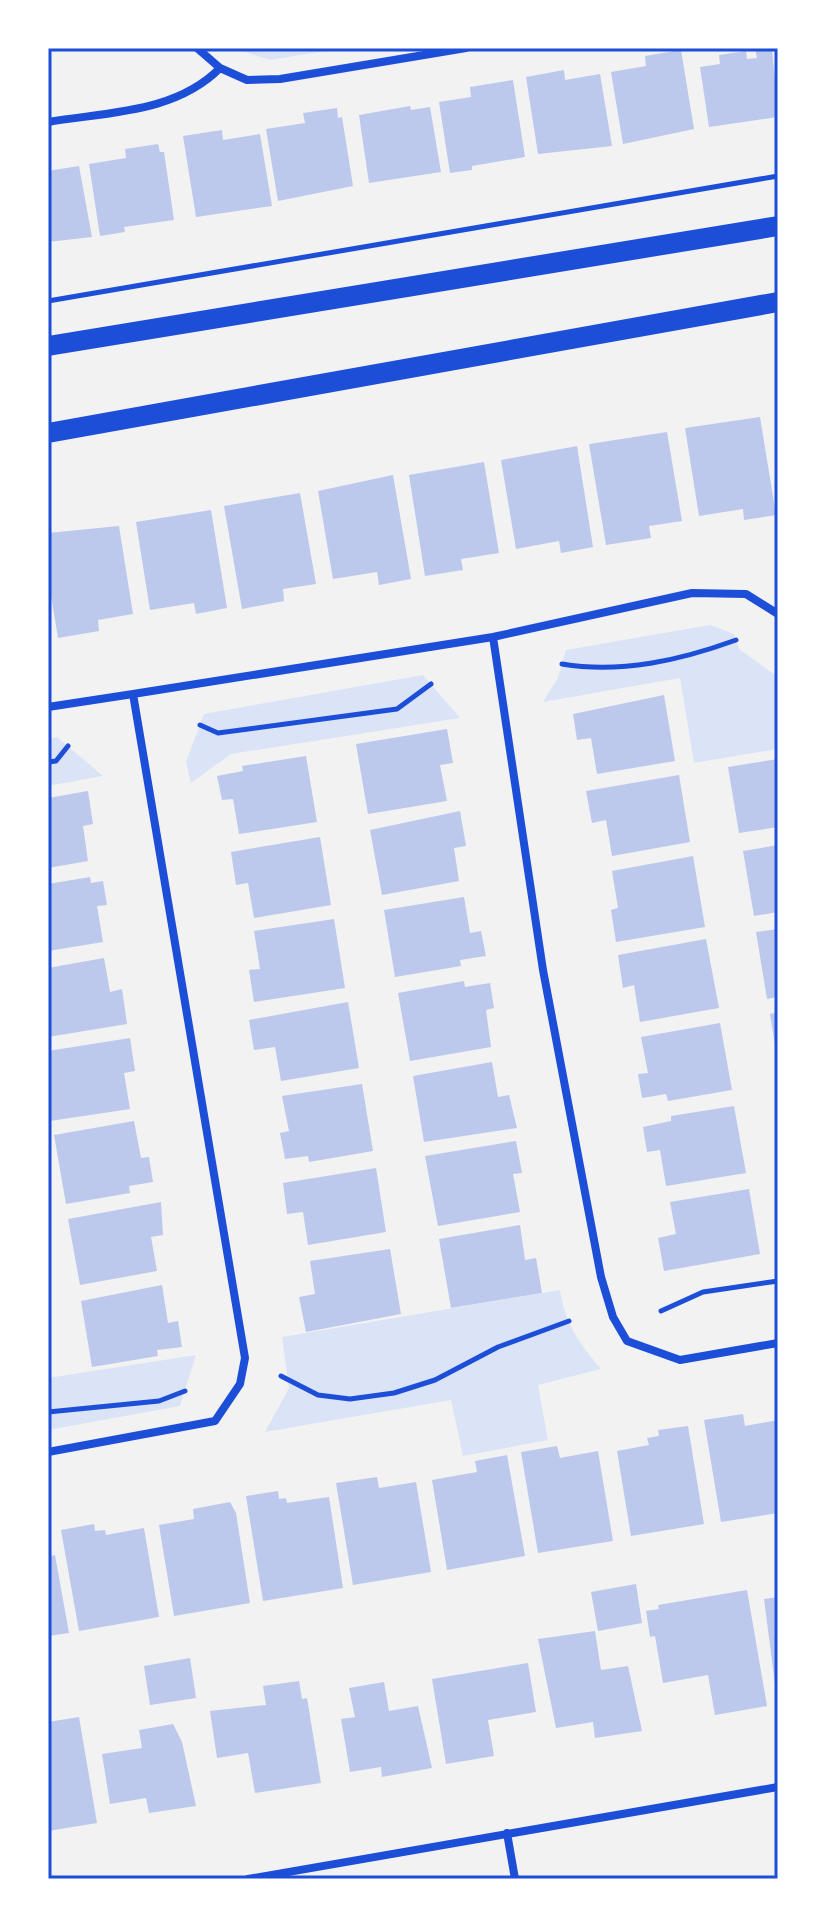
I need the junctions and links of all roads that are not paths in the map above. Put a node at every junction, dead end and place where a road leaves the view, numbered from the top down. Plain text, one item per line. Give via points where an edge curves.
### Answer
1 (197, 48) edge
2 (466, 48) edge
3 (220, 68) junction
4 (48, 122) edge
5 (778, 226) edge
6 (778, 302) edge
7 (48, 346) edge
8 (48, 433) edge
9 (778, 614) edge
10 (493, 637) junction
11 (133, 694) junction
12 (48, 707) edge
13 (778, 1343) edge
14 (48, 1452) edge
15 (778, 1787) edge
16 (507, 1833) junction
17 (248, 1879) edge
18 (515, 1879) edge

1 - 3 street
2 - 3 street via 280,79 247,80
3 - 4 street via 174,101
5 - 7 main road
6 - 8 main road
9 - 10 street via 746,594 692,593
10 - 11 street
10 - 13 street via 543,970 613,1317 627,1341 680,1360
11 - 12 street
11 - 14 street via 245,1358 240,1384 215,1421
15 - 16 street
16 - 17 street
16 - 18 street

